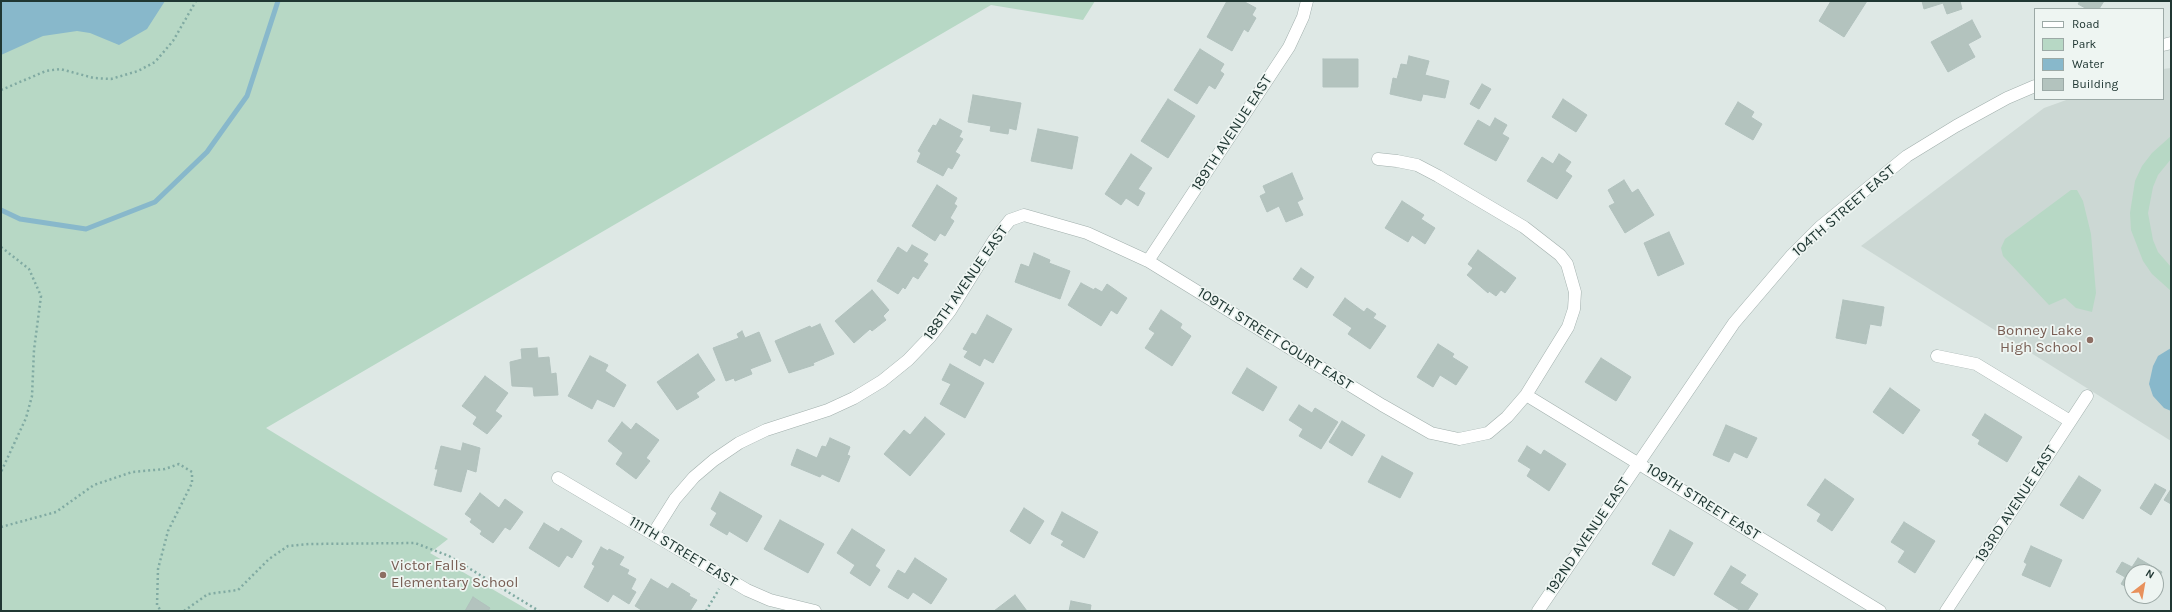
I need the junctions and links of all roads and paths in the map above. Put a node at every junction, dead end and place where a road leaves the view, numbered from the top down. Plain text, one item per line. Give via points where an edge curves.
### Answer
1 (196, 1) edge
2 (1307, 1) edge
3 (2034, 86) edge
4 (1, 90) edge
5 (1378, 159) dead end
6 (1010, 220) joint
7 (1, 247) edge
8 (1148, 260) junction
9 (1937, 356) dead end
10 (1526, 394) junction
11 (2086, 396) dead end
12 (2070, 421) junction
13 (1638, 462) junction
14 (1, 472) edge
15 (558, 478) dead end
16 (1, 527) edge
17 (653, 534) junction
18 (720, 587) dead end
19 (161, 611) edge
20 (184, 611) edge
21 (539, 611) edge
22 (706, 611) edge
23 (815, 611) edge
24 (1538, 611) edge
25 (1880, 611) edge
26 (1946, 611) edge

1 - 4 path via 173,41 155,62 138,71 111,79 94,78 60,69 46,71
2 - 8 street, 189TH AVENUE EAST via 1303,17 1289,47
3 - 13 street, 104TH STREET EAST via 1956,126 1907,156 1820,227 1769,280 1734,323
5 - 10 street, 109TH STREET COURT EAST via 1417,165 1438,176 1524,227 1560,255 1567,264 1575,292 1574,309 1568,327
6 - 8 street, 109TH STREET COURT EAST via 1024,215 1047,221 1087,233
6 - 17 street, 188TH AVENUE EAST via 994,240 950,311 908,360 854,398 828,410 766,430 739,443 714,460 674,499
7 - 14 path via 29,269 41,296 34,350 32,396 26,418
8 - 10 street, 109TH STREET COURT EAST via 1431,433 1459,439 1488,433 1507,417
9 - 12 street via 1976,364
10 - 13 street, 109TH STREET EAST
11 - 12 street, 193RD AVENUE EAST
12 - 26 street, 193RD AVENUE EAST
13 - 24 street, 192ND AVENUE EAST
13 - 25 street, 109TH STREET EAST
15 - 17 street, 111TH STREET EAST
16 - 19 path via 56,512 102,482 132,472 165,469 179,464 192,472 192,483 168,531 158,569 158,605
17 - 23 street, 111TH STREET EAST via 747,590 770,600
18 - 22 path
20 - 21 path via 208,594 238,590 269,559 288,546 415,543 449,556

